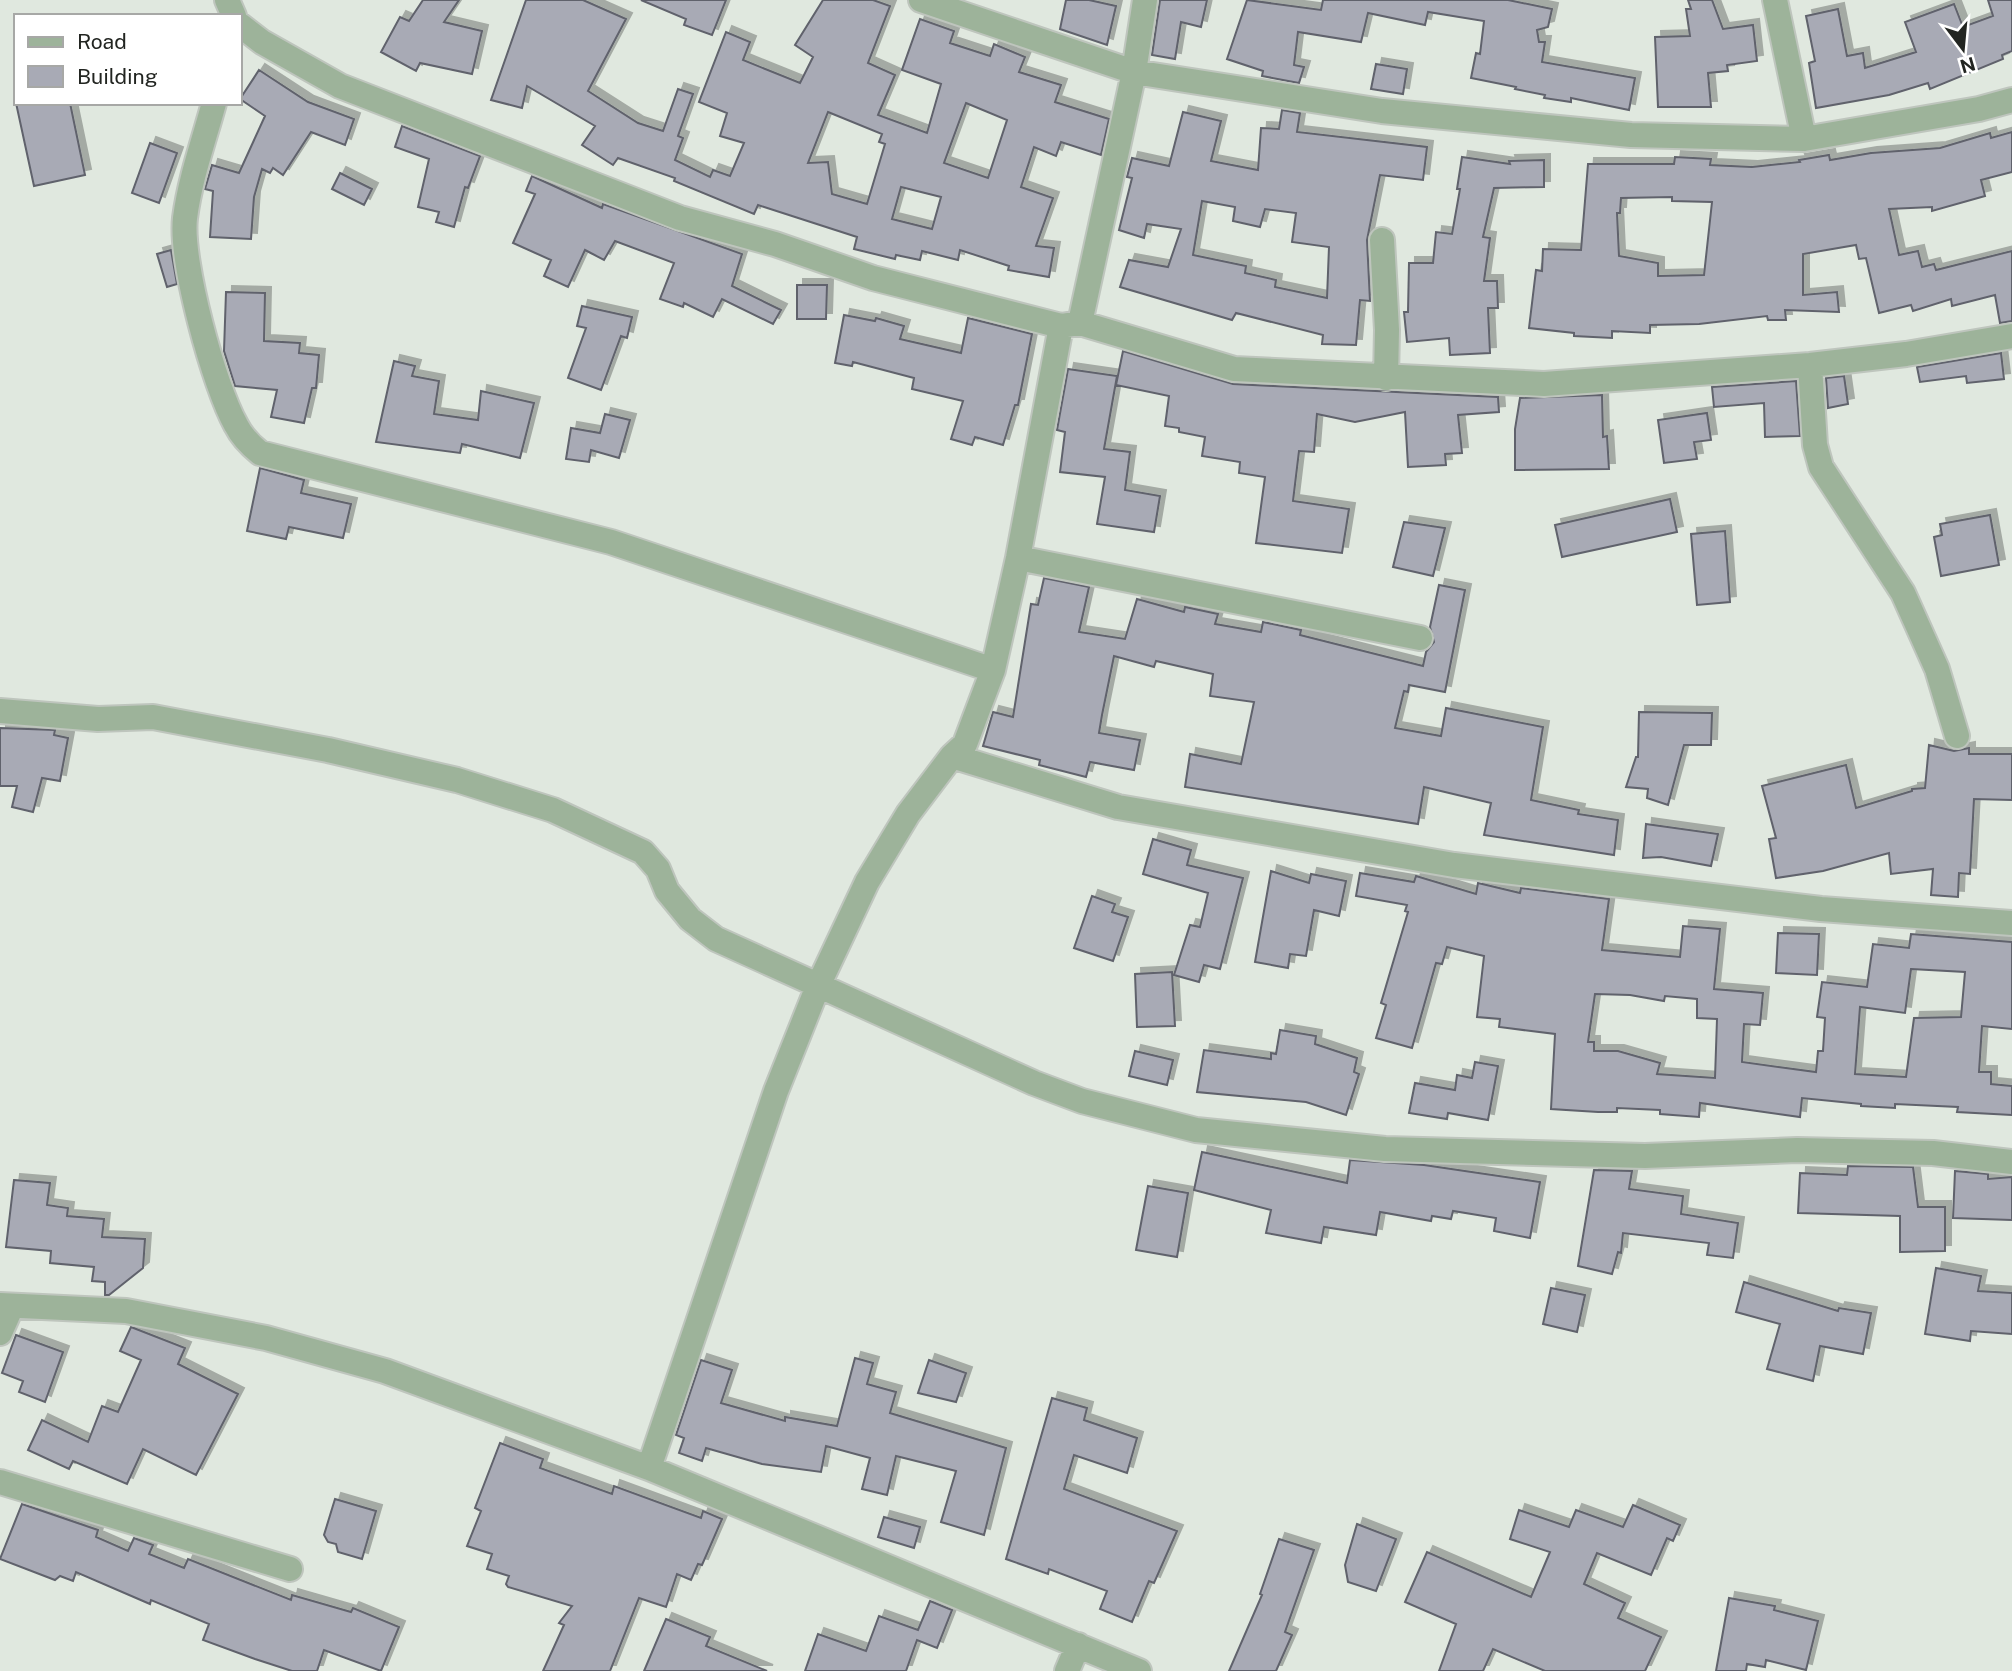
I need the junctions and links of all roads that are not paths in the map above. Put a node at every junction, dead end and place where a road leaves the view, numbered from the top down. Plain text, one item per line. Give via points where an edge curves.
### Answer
1 (921, 0) edge
2 (1145, 0) edge
3 (1775, 0) edge
4 (242, 27) edge
5 (1134, 72) junction
6 (2012, 100) edge
7 (213, 105) edge
8 (1804, 139) junction
9 (1382, 240) dead end
10 (1071, 325) junction
11 (2012, 336) edge
12 (1810, 365) junction
13 (1385, 377) junction
14 (1018, 558) junction
15 (1420, 638) dead end
16 (993, 670) junction
17 (0, 710) edge
18 (1957, 736) dead end
19 (952, 756) junction
20 (2012, 923) edge
21 (818, 986) junction
22 (2012, 1162) edge
23 (6, 1305) edge
24 (0, 1333) edge
25 (649, 1468) junction
26 (0, 1482) edge
27 (290, 1569) dead end
28 (1077, 1645) junction
29 (1067, 1671) edge
30 (1139, 1671) edge

1 - 5 street
2 - 5 street
3 - 8 street
4 - 10 street via 340,86 680,218 775,243 873,278
5 - 8 street via 1410,114 1631,135
5 - 10 street
6 - 8 street
7 - 16 street via 185,218 186,261 214,369 234,423 260,453 611,542
9 - 13 street
10 - 13 street via 1234,369
10 - 14 street
11 - 12 street
12 - 13 street via 1544,384
12 - 18 street via 1815,445 1821,467 1903,593 1937,669
14 - 15 street
14 - 16 street
16 - 19 street via 965,744
17 - 21 street via 98,719 153,717 328,750 457,780 553,810 643,852 658,869 667,891 716,939
19 - 20 street via 1118,807 1454,865 1821,909
19 - 21 street via 908,814 867,882
21 - 22 street via 1034,1083 1082,1101 1196,1130 1385,1149 1645,1156 1824,1150 1933,1153
21 - 25 street via 776,1091
23 - 24 street
23 - 25 street via 127,1311 266,1338 385,1371
25 - 28 street
26 - 27 street
28 - 29 street
28 - 30 street

